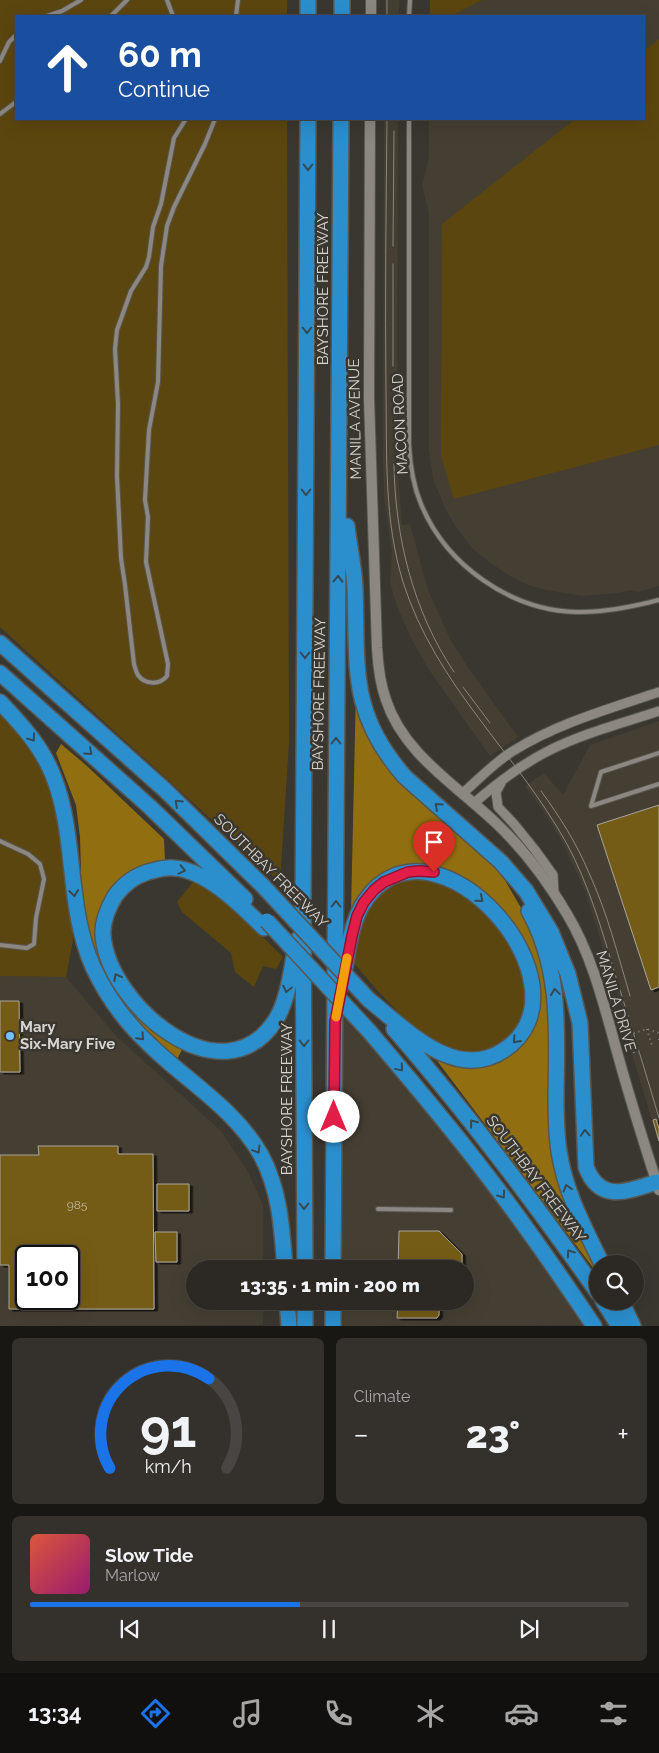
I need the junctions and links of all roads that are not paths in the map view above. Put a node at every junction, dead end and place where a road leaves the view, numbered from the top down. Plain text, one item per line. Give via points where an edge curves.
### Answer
1 (82, 0) edge
2 (127, 0) edge
3 (167, 0) edge
4 (238, 0) edge
5 (308, 0) edge
6 (342, 0) edge
7 (371, 0) edge
8 (410, 0) edge
9 (51, 15) edge
10 (112, 15) edge
11 (173, 15) edge
12 (236, 15) edge
13 (308, 15) edge
14 (342, 15) edge
15 (371, 15) edge
16 (410, 15) edge
17 (15, 36) edge
18 (0, 60) edge
19 (15, 103) edge
20 (0, 114) edge
21 (185, 120) edge
22 (215, 120) edge
23 (308, 120) edge
24 (341, 120) edge
25 (370, 120) edge
26 (409, 120) edge
27 (340, 473) junction
28 (659, 600) edge
29 (0, 643) edge
30 (0, 673) edge
31 (659, 692) edge
32 (0, 702) edge
33 (659, 711) edge
34 (393, 716) joint
35 (659, 753) edge
36 (502, 780) junction
37 (659, 784) edge
38 (463, 793) junction
39 (474, 803) junction
40 (0, 842) edge
41 (500, 862) junction
42 (554, 894) junction
43 (303, 907) junction
44 (265, 924) junction
45 (0, 945) edge
46 (369, 1000) junction
47 (335, 1022) junction
48 (658, 1186) edge
49 (378, 1209) dead end
50 (451, 1210) dead end
51 (598, 1255) edge
52 (284, 1260) edge
53 (305, 1260) edge
54 (333, 1260) edge
55 (589, 1281) edge
56 (288, 1310) edge
57 (305, 1310) edge
58 (333, 1310) edge
59 (609, 1310) edge
60 (625, 1310) edge
61 (289, 1326) edge
62 (305, 1326) edge
63 (333, 1326) edge
64 (594, 1326) edge
65 (619, 1326) edge
66 (633, 1326) edge

1 - 9 lane
2 - 10 lane
3 - 11 lane
4 - 12 lane
5 - 13 highway
6 - 14 highway
7 - 15 main road
8 - 16 lane
17 - 18 lane
19 - 20 lane
21 - 22 lane via 174,138 146,267 128,299 117,330 115,348 121,558 134,664 138,675 155,683 166,676 168,664 146,562 148,517 145,500 149,430 158,382 161,266 171,213
23 -> 43 highway, BAYSHORE FREEWAY
24 - 27 highway, BAYSHORE FREEWAY
25 - 34 main road, MANILA AVENUE via 369,398 377,648 381,685
26 - 28 lane, MACON ROAD via 410,465 414,485 431,524 460,561 478,576 496,588 534,604 554,610 597,612
41 -> 27 highway via 405,777 383,749 368,720 356,665 354,585
47 -> 27 highway, BAYSHORE FREEWAY
46 -> 29 highway, SOUTHBAY FREEWAY, bridge via 263,886 165,790
30 -> 44 highway via 150,807
31 - 38 street via 541,735 506,756
32 -> 52 highway via 32,737 54,778 65,818 76,908 93,967 126,1021 249,1136 278,1199
33 - 36 street via 563,744
34 - 38 main road, MANILA DRIVE via 413,748
35 - 37 lane via 601,772 591,806
36 - 39 street
36 - 42 street via 496,792 498,807 553,875
38 - 39 main road, MANILA DRIVE
39 - 42 main road, MANILA DRIVE via 526,855
40 - 45 lane via 34,857 40,864 44,879 34,944 27,948
48 -> 41 highway via 608,1192 590,1178 586,1167 582,1049 575,997 551,932 526,891
51 -> 41 highway via 569,1194 558,1150 556,998 548,957 531,915
42 - 48 main road, MANILA DRIVE via 581,940 600,988
43 -> 44 highway via 287,986 276,1019 255,1042 231,1051 202,1049 185,1043 152,1021 124,990 106,952 103,934 109,905 128,882 158,869 174,868 192,872 208,881
43 -> 53 highway, BAYSHORE FREEWAY
44 -> 64 highway, bridge via 340,998 428,1100 488,1176
47 -> 46 highway via 357,916 374,890 408,872 434,872 449,878 485,903 516,941 532,983 533,1002 529,1019 512,1045 499,1054 472,1060 445,1055 428,1046
55 -> 46 highway, SOUTHBAY FREEWAY via 495,1151
47 - 54 highway, BAYSHORE FREEWAY
49 - 50 lane
56 - 61 highway
57 - 62 highway
58 - 63 highway
59 - 65 highway
60 - 66 highway

